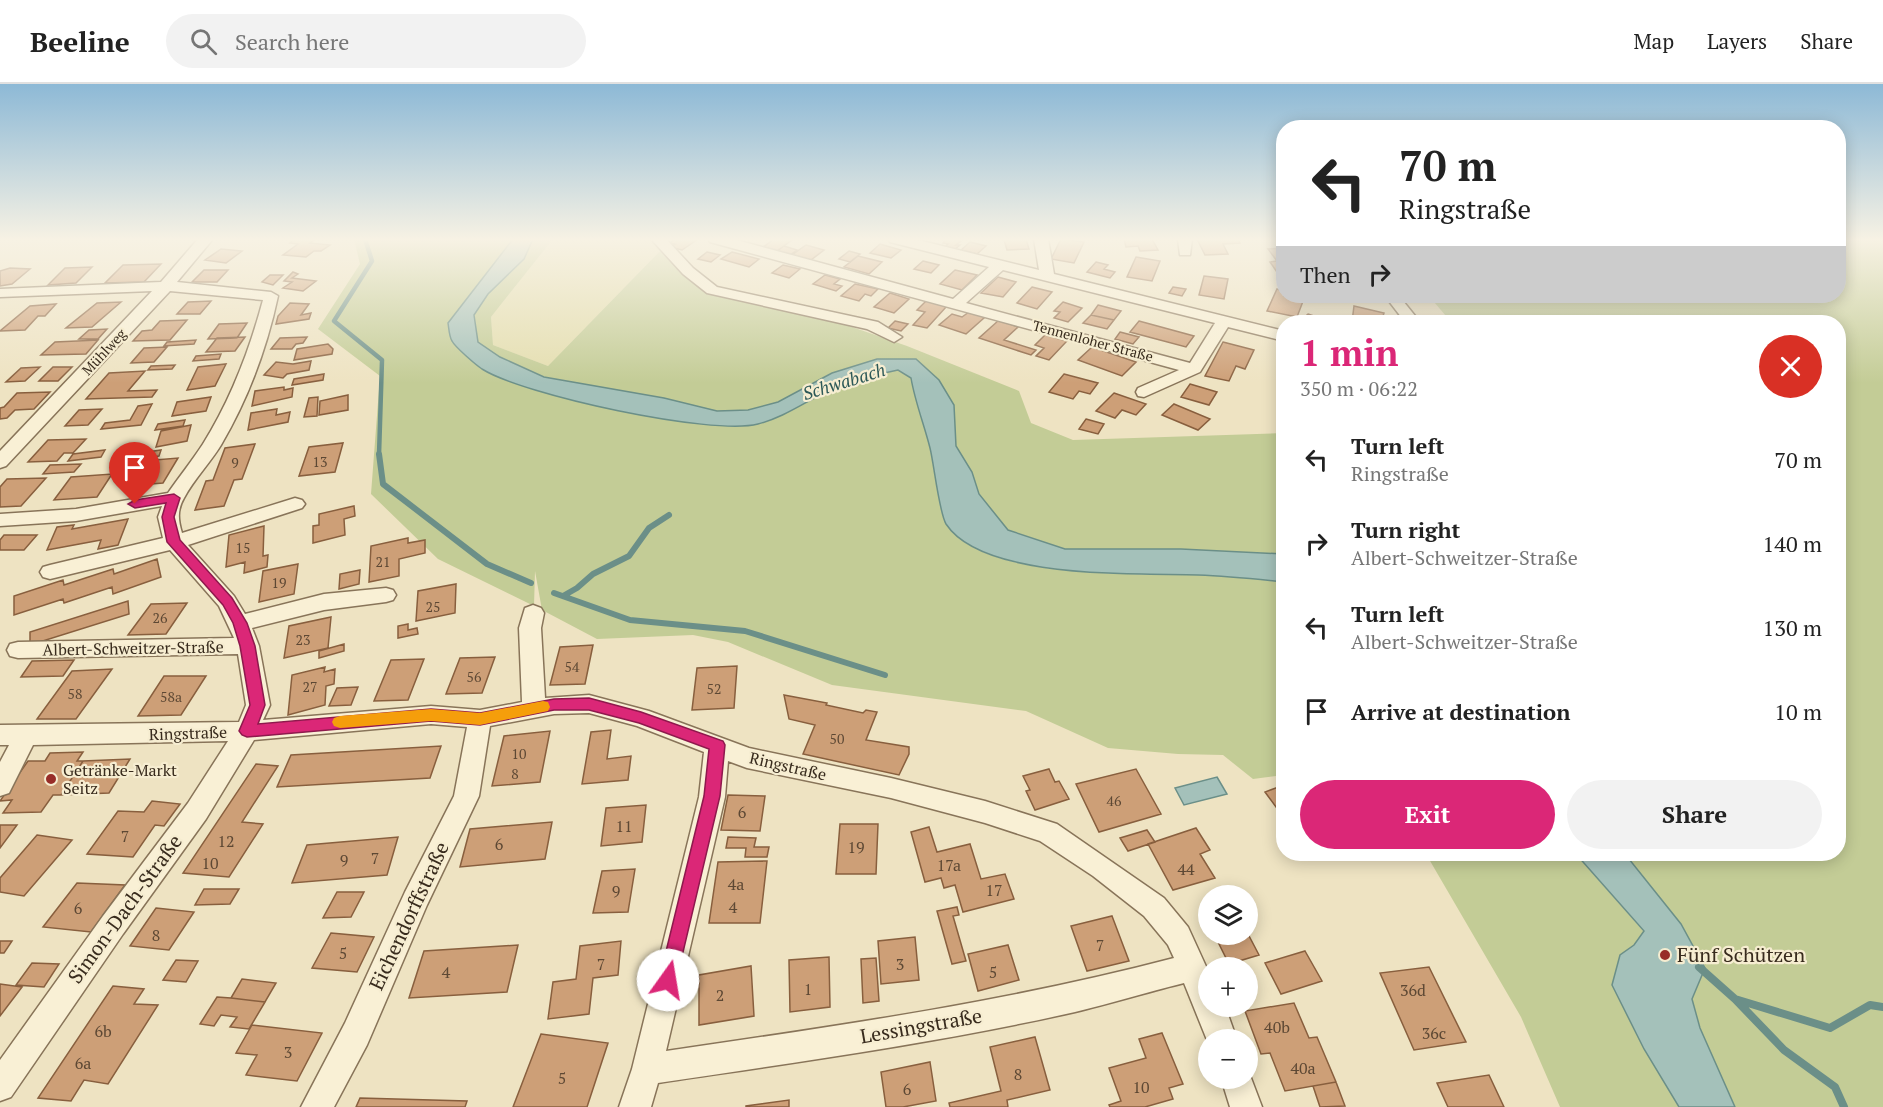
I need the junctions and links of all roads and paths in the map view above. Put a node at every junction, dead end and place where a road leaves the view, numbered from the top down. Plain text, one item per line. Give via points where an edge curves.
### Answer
1 (165, 287) junction
2 (169, 287) edge
3 (186, 287) edge
4 (708, 287) edge
5 (895, 287) edge
6 (975, 287) edge
7 (1087, 287) edge
8 (0, 293) edge
9 (957, 303) junction
10 (1398, 303) edge
11 (1407, 315) edge
12 (1225, 320) junction
13 (1276, 334) edge
14 (894, 337) dead end
15 (1194, 369) junction
16 (1144, 392) dead end
17 (0, 462) edge
18 (174, 498) junction
19 (295, 504) dead end
20 (0, 520) edge
21 (174, 542) junction
22 (50, 572) dead end
23 (386, 595) dead end
24 (533, 613) dead end
25 (240, 623) junction
26 (248, 646) junction
27 (18, 650) dead end
28 (534, 708) junction
29 (480, 719) junction
30 (247, 731) junction
31 (0, 735) edge
32 (26, 736) junction
33 (717, 745) junction
34 (0, 786) edge
35 (1192, 967) junction
36 (1198, 981) edge
37 (647, 1069) junction
38 (0, 1086) edge
39 (1240, 1089) edge
40 (317, 1107) edge
41 (635, 1107) edge
42 (1246, 1107) edge

1 - 2 street
1 - 8 street
1 - 17 street, Mühlweg
3 - 18 street via 271,296 263,330 232,408
4 - 14 street via 872,325
5 - 9 street, Tennenloher Straße
6 - 9 street
7 - 12 street
9 - 15 street, Tennenloher Straße
10 - 11 street
12 - 13 street
12 - 15 street
15 - 16 street, Tennenloher Straße
18 - 20 street via 76,515
18 - 21 street via 168,517
19 - 21 street
21 - 22 street
21 - 25 street, Albert-Schweitzer-Straße via 227,601
23 - 25 street, Albert-Schweitzer-Straße via 324,602
24 - 28 street
25 - 26 street, Albert-Schweitzer-Straße
26 - 27 street, Albert-Schweitzer-Straße
26 - 30 street, Albert-Schweitzer-Straße via 258,705
28 - 29 street, Ringstraße
28 - 33 street, Ringstraße via 589,704
29 - 30 street, Ringstraße via 431,715
29 - 40 street, Eichendorffstraße via 466,796 356,1034
30 - 32 street, Ringstraße
30 - 38 street, Simon-Dach-Straße via 196,811
31 - 32 street, Ringstraße
32 - 34 street
33 - 35 street, Ringstraße via 747,758 891,788 1048,832 1154,907 1178,936
33 - 37 street via 712,796
35 - 36 street, Ringstraße
35 - 37 street, Lessingstraße via 1017,1009
37 - 41 street
39 - 42 street

